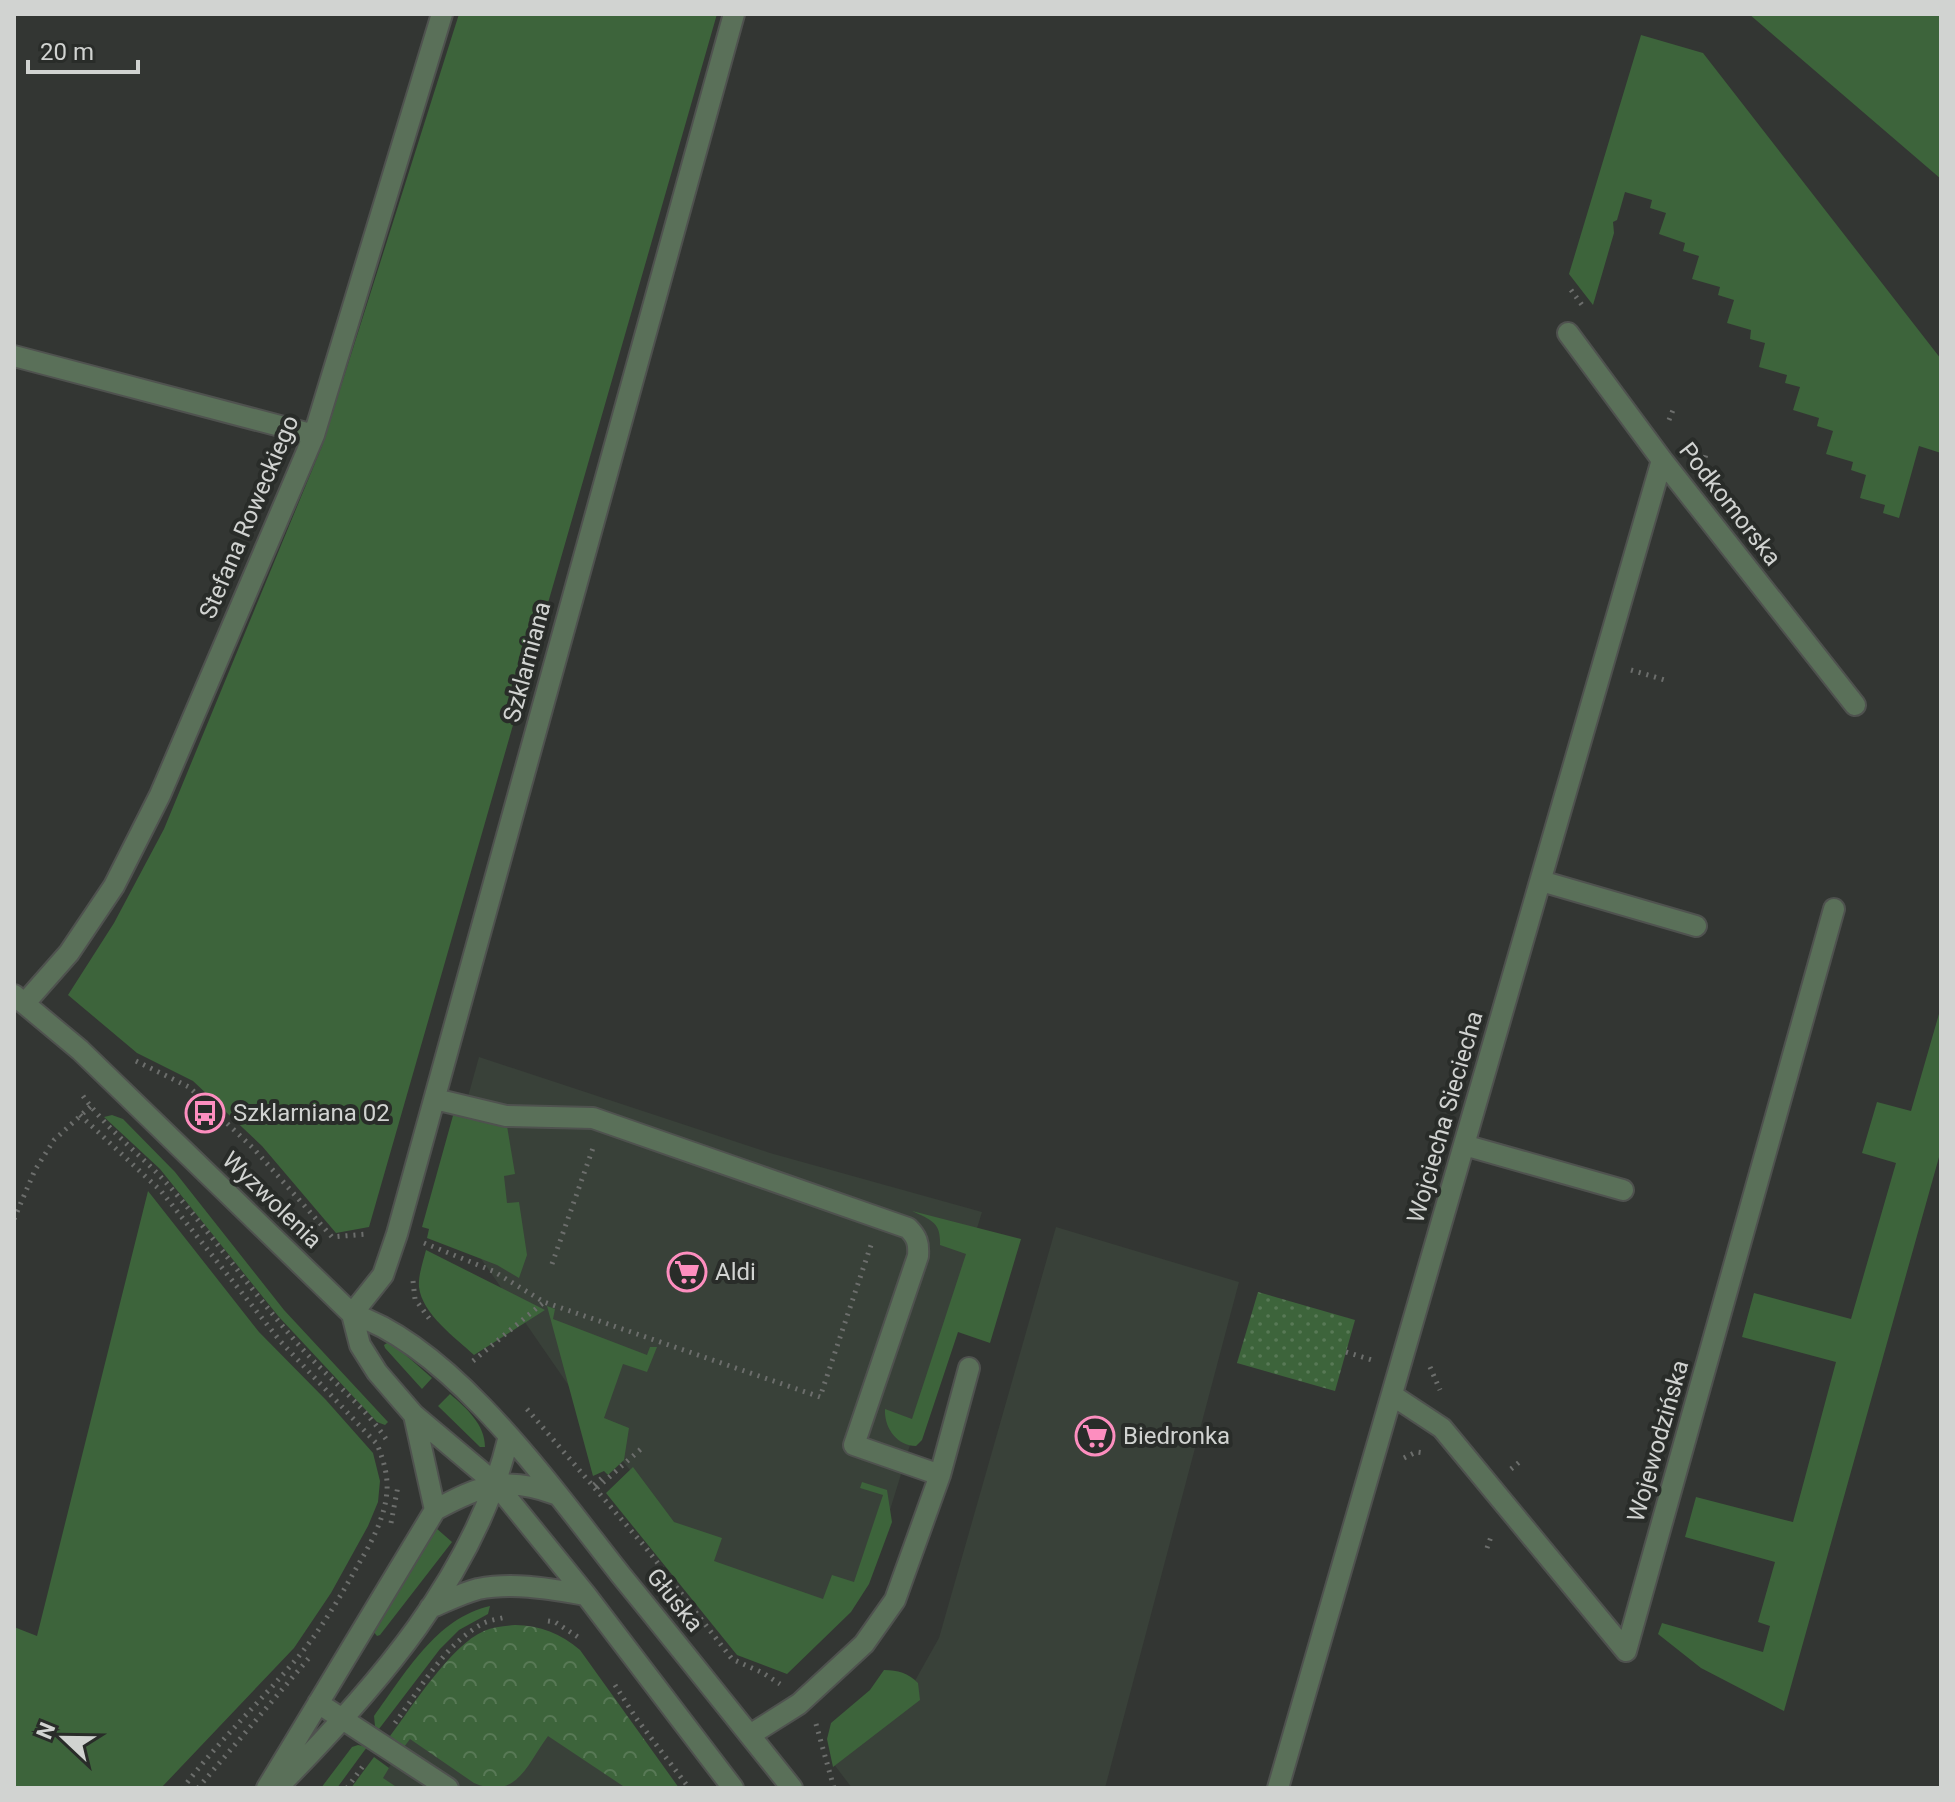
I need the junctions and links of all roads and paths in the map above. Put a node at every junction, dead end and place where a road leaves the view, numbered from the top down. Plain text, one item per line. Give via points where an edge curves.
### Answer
1 (442, 14) edge
2 (734, 14) edge
3 (1568, 333) dead end
4 (14, 356) edge
5 (1673, 410) dead end
6 (1669, 420) dead end
7 (314, 435) junction
8 (1706, 454) dead end
9 (1662, 460) junction
10 (1703, 465) dead end
11 (1623, 668) dead end
12 (1665, 680) dead end
13 (1855, 705) dead end
14 (1541, 881) junction
15 (1834, 909) dead end
16 (1696, 926) dead end
17 (20, 999) edge
18 (129, 1057) dead end
19 (115, 1084) junction
20 (435, 1099) junction
21 (90, 1106) junction
22 (80, 1115) junction
23 (594, 1143) dead end
24 (1464, 1145) junction
25 (1623, 1190) dead end
26 (14, 1219) edge
27 (397, 1234) junction
28 (873, 1239) dead end
29 (419, 1254) dead end
30 (552, 1264) dead end
31 (415, 1275) dead end
32 (544, 1302) junction
33 (352, 1314) junction
34 (437, 1328) dead end
35 (1346, 1352) dead end
36 (472, 1362) dead end
37 (1379, 1362) dead end
38 (969, 1368) dead end
39 (817, 1375) dead end
40 (826, 1378) junction
41 (1392, 1395) junction
42 (414, 1415) junction
43 (509, 1436) junction
44 (388, 1441) junction
45 (642, 1448) dead end
46 (391, 1449) dead end
47 (1429, 1454) dead end
48 (1399, 1463) dead end
49 (940, 1475) junction
50 (602, 1478) dead end
51 (399, 1480) dead end
52 (496, 1484) junction
53 (597, 1488) junction
54 (556, 1494) junction
55 (435, 1510) junction
56 (1494, 1527) dead end
57 (390, 1528) dead end
58 (1487, 1548) dead end
59 (586, 1595) junction
60 (430, 1608) junction
61 (519, 1617) dead end
62 (543, 1620) dead end
63 (587, 1646) dead end
64 (316, 1649) dead end
65 (613, 1681) dead end
66 (318, 1703) junction
67 (799, 1704) junction
68 (344, 1720) junction
69 (750, 1735) junction
70 (380, 1743) junction
71 (183, 1788) edge
72 (198, 1788) edge
73 (267, 1788) edge
74 (277, 1788) edge
75 (347, 1788) edge
76 (448, 1788) edge
77 (689, 1788) edge
78 (733, 1788) edge
79 (792, 1788) edge
80 (834, 1788) edge
81 (1278, 1788) edge

1 - 7 street, Stefana Roweckiego
2 - 20 street, Szklarniana
3 - 9 street, Podkomorska
4 - 7 street
5 - 6 path
7 - 17 street, Stefana Roweckiego via 160,795 114,886 69,953
8 - 10 path
9 - 13 street, Podkomorska
9 - 14 street, Wojciecha Sieciecha
11 - 12 path
14 - 16 street
14 - 24 street, Wojciecha Sieciecha
15 - 41 street, Wojewodzińska via 1626,1651 1442,1428
17 - 19 street, Wyzwolenia
18 - 27 path via 189,1087 255,1150 332,1237 371,1234 378,1228
19 - 21 path
19 - 33 street, Wyzwolenia
20 - 27 street, Szklarniana
20 - 49 street via 506,1116 593,1118 908,1228 916,1236 918,1256 854,1445
21 - 22 path
21 - 44 path via 157,1172 262,1304
22 - 26 path via 54,1140
22 - 71 path via 169,1200 281,1342 377,1444 385,1464 383,1514 340,1598 295,1662
23 - 30 path
24 - 25 street
24 - 41 street, Wojciecha Sieciecha
27 - 33 street, Szklarniana via 383,1275
28 - 40 path
29 - 32 path via 421,1242 493,1271
31 - 34 path via 415,1299
32 - 36 path
32 - 40 path via 820,1397
33 - 42 street, Wyzwolenia via 360,1345
33 - 43 street, Wyzwolenia via 404,1338
35 - 37 path
38 - 49 street
39 - 40 path
41 - 81 street, Wojciecha Sieciecha
42 - 44 path
42 - 52 street, Wyzwolenia
42 - 55 street, Wyzwolenia
43 - 52 street
43 - 54 street, Wyzwolenia
44 - 46 path
45 - 53 path
47 - 48 path via 1416,1452
49 - 67 street via 895,1600 864,1644
50 - 53 path via 594,1485
51 - 57 path
52 - 54 street via 523,1484
52 - 55 street
52 - 59 street
52 - 60 street via 472,1541
53 - 67 path via 732,1659 763,1673
54 - 69 street, Głuska
55 - 66 street
56 - 58 path
59 - 60 street via 503,1586 474,1590
59 - 78 street
60 - 68 street
61 - 70 path via 484,1623 462,1639
62 - 63 path via 555,1622
64 - 72 path
65 - 77 path
66 - 68 street
66 - 73 street
67 - 69 street
67 - 80 path via 816,1724
68 - 70 street
68 - 74 street
69 - 79 street, Głuska
70 - 75 path
70 - 76 street

